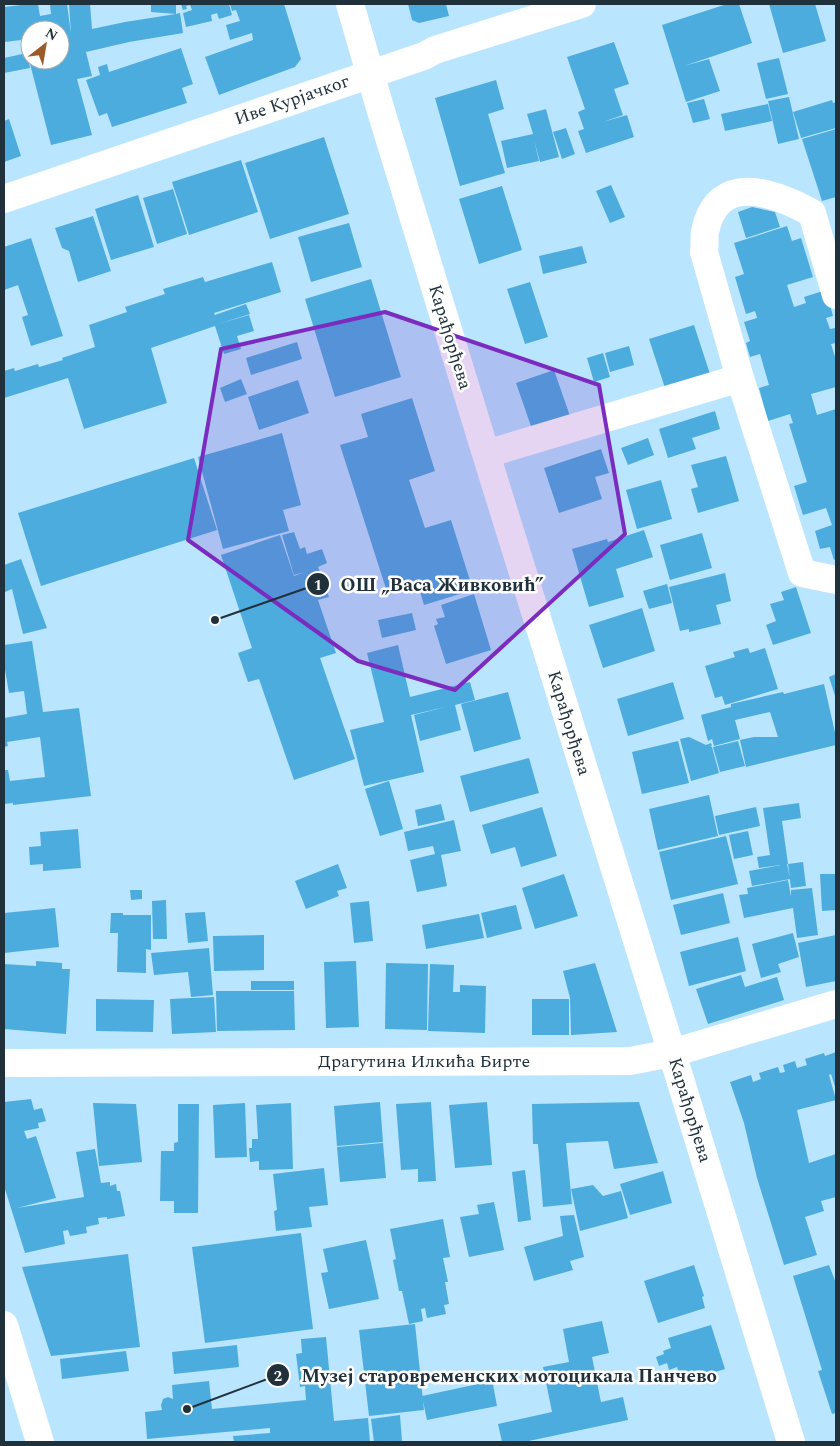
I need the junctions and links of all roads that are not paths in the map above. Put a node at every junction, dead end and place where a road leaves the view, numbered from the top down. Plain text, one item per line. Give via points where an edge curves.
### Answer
1 (350, 4) edge
2 (582, 4) edge
3 (370, 74) junction
4 (4, 198) edge
5 (824, 215) edge
6 (836, 295) edge
7 (740, 378) junction
8 (486, 454) junction
9 (836, 580) edge
10 (836, 1004) edge
11 (672, 1053) junction
12 (4, 1062) edge
13 (4, 1325) edge
14 (40, 1442) edge
15 (791, 1442) edge

1 - 3 street, Карађорђева
2 - 3 street, Иве Курјачког
3 - 4 street, Иве Курјачког
3 - 8 street, Карађорђева
5 - 6 street
5 - 7 street via 769,195 746,191 726,196 713,211 705,232 704,252
7 - 8 street
7 - 9 street via 802,573
8 - 11 street, Карађорђева
10 - 11 street, Драгутина Илкића Бирте
11 - 12 street, Драгутина Илкића Бирте via 630,1060
11 - 15 street, Карађорђева
13 - 14 street

